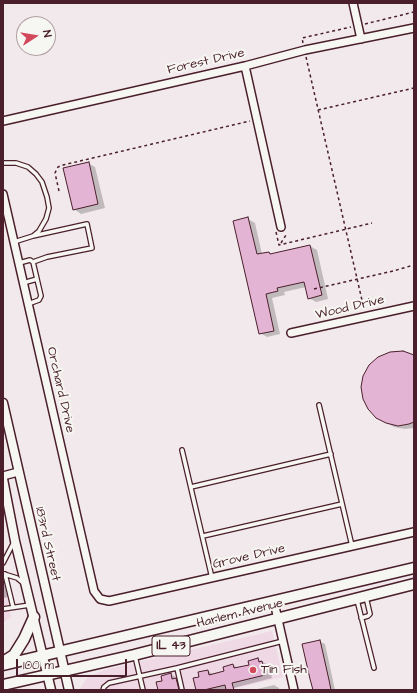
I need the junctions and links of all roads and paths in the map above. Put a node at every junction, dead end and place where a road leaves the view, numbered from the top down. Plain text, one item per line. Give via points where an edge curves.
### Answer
1 (353, 3) edge
2 (414, 28) edge
3 (361, 39) junction
4 (305, 56) dead end
5 (244, 66) junction
6 (414, 88) edge
7 (318, 110) junction
8 (3, 121) edge
9 (250, 121) dead end
10 (3, 162) edge
11 (59, 191) dead end
12 (3, 194) edge
13 (372, 223) dead end
14 (278, 229) joint
15 (345, 229) junction
16 (286, 235) dead end
17 (33, 236) junction
18 (14, 242) junction
19 (280, 244) junction
20 (33, 262) junction
21 (19, 263) junction
22 (414, 265) edge
23 (357, 278) junction
24 (37, 279) junction
25 (23, 283) junction
26 (314, 289) dead end
27 (28, 304) junction
28 (414, 306) edge
29 (365, 312) dead end
30 (291, 334) dead end
31 (3, 403) edge
32 (319, 405) dead end
33 (182, 450) dead end
34 (331, 454) junction
35 (18, 472) junction
36 (3, 477) edge
37 (191, 487) junction
38 (342, 504) junction
39 (414, 532) edge
40 (203, 536) junction
41 (15, 541) junction
42 (352, 546) junction
43 (3, 563) edge
44 (414, 568) edge
45 (4, 574) edge
46 (212, 578) junction
47 (414, 584) edge
48 (26, 586) junction
49 (94, 591) joint
50 (361, 597) junction
51 (274, 602) junction
52 (31, 605) junction
53 (13, 607) junction
54 (3, 609) edge
55 (34, 617) junction
56 (277, 618) junction
57 (362, 618) junction
58 (283, 641) junction
59 (60, 651) junction
60 (43, 655) junction
61 (134, 655) junction
62 (3, 662) edge
63 (3, 665) edge
64 (177, 668) junction
65 (374, 668) dead end
66 (65, 671) junction
67 (48, 674) junction
68 (140, 676) junction
69 (3, 685) edge
70 (51, 690) edge
71 (69, 690) edge
72 (103, 690) edge
73 (143, 690) edge
74 (182, 690) edge
75 (294, 690) edge

1 - 3 street
2 - 3 street, Forest Drive
3 - 5 street, Forest Drive
4 - 7 path
5 - 8 street, Forest Drive
5 - 14 street
6 - 7 path
7 - 15 path
9 - 11 path via 63,165 58,167 55,173
10 - 17 lane via 28,167 42,182 49,208 46,219
12 - 18 street, Orchard Drive
13 - 15 path
14 - 19 path
15 - 19 path
15 - 23 path
16 - 19 path
17 - 18 lane
17 - 20 lane via 87,224 92,248
18 - 21 street, Orchard Drive
20 - 21 lane via 30,260
20 - 24 lane
21 - 25 street, Orchard Drive
22 - 23 path
23 - 26 path
23 - 29 path
24 - 25 lane
24 - 27 lane via 41,296 38,301
25 - 27 street, Orchard Drive
27 - 49 street, Orchard Drive
28 - 30 street, Wood Drive
31 - 35 street, 183rd Street
32 - 34 lane
33 - 37 lane
34 - 37 lane
34 - 38 lane
35 - 36 street
35 - 59 street, 183rd Street
36 - 41 street
37 - 40 lane
38 - 40 lane
38 - 42 lane
39 - 42 street, Grove Drive
40 - 46 lane
41 - 43 lane
41 - 48 street
42 - 46 street, Grove Drive
44 - 51 main road, Harlem Avenue / IL 43
45 - 48 lane via 17,578
45 - 53 lane
46 - 49 street, Grove Drive via 109,601 100,599
47 - 50 main road, Harlem Avenue / IL 43
48 - 52 street
50 - 56 main road, Harlem Avenue / IL 43
50 - 57 lane
50 - 57 lane via 370,614
51 - 56 street
51 - 59 main road, Harlem Avenue / IL 43
52 - 53 lane
52 - 55 street
53 - 54 lane
55 - 60 street
55 - 62 main road via 14,655
56 - 58 street
56 - 61 main road, Harlem Avenue / IL 43
57 - 65 lane
58 - 64 lane
58 - 75 street
59 - 60 main road, Harlem Avenue / IL 43
59 - 66 street, 183rd Street
60 - 63 main road, Harlem Avenue / IL 43
60 - 67 street
61 - 66 main road, Harlem Avenue / IL 43
61 - 68 lane
64 - 68 lane
64 - 74 lane
66 - 67 main road, Harlem Avenue / IL 43
66 - 71 street, 183rd Street
67 - 69 main road, Harlem Avenue / IL 43
67 - 70 street
68 - 72 lane via 109,683
68 - 73 lane

